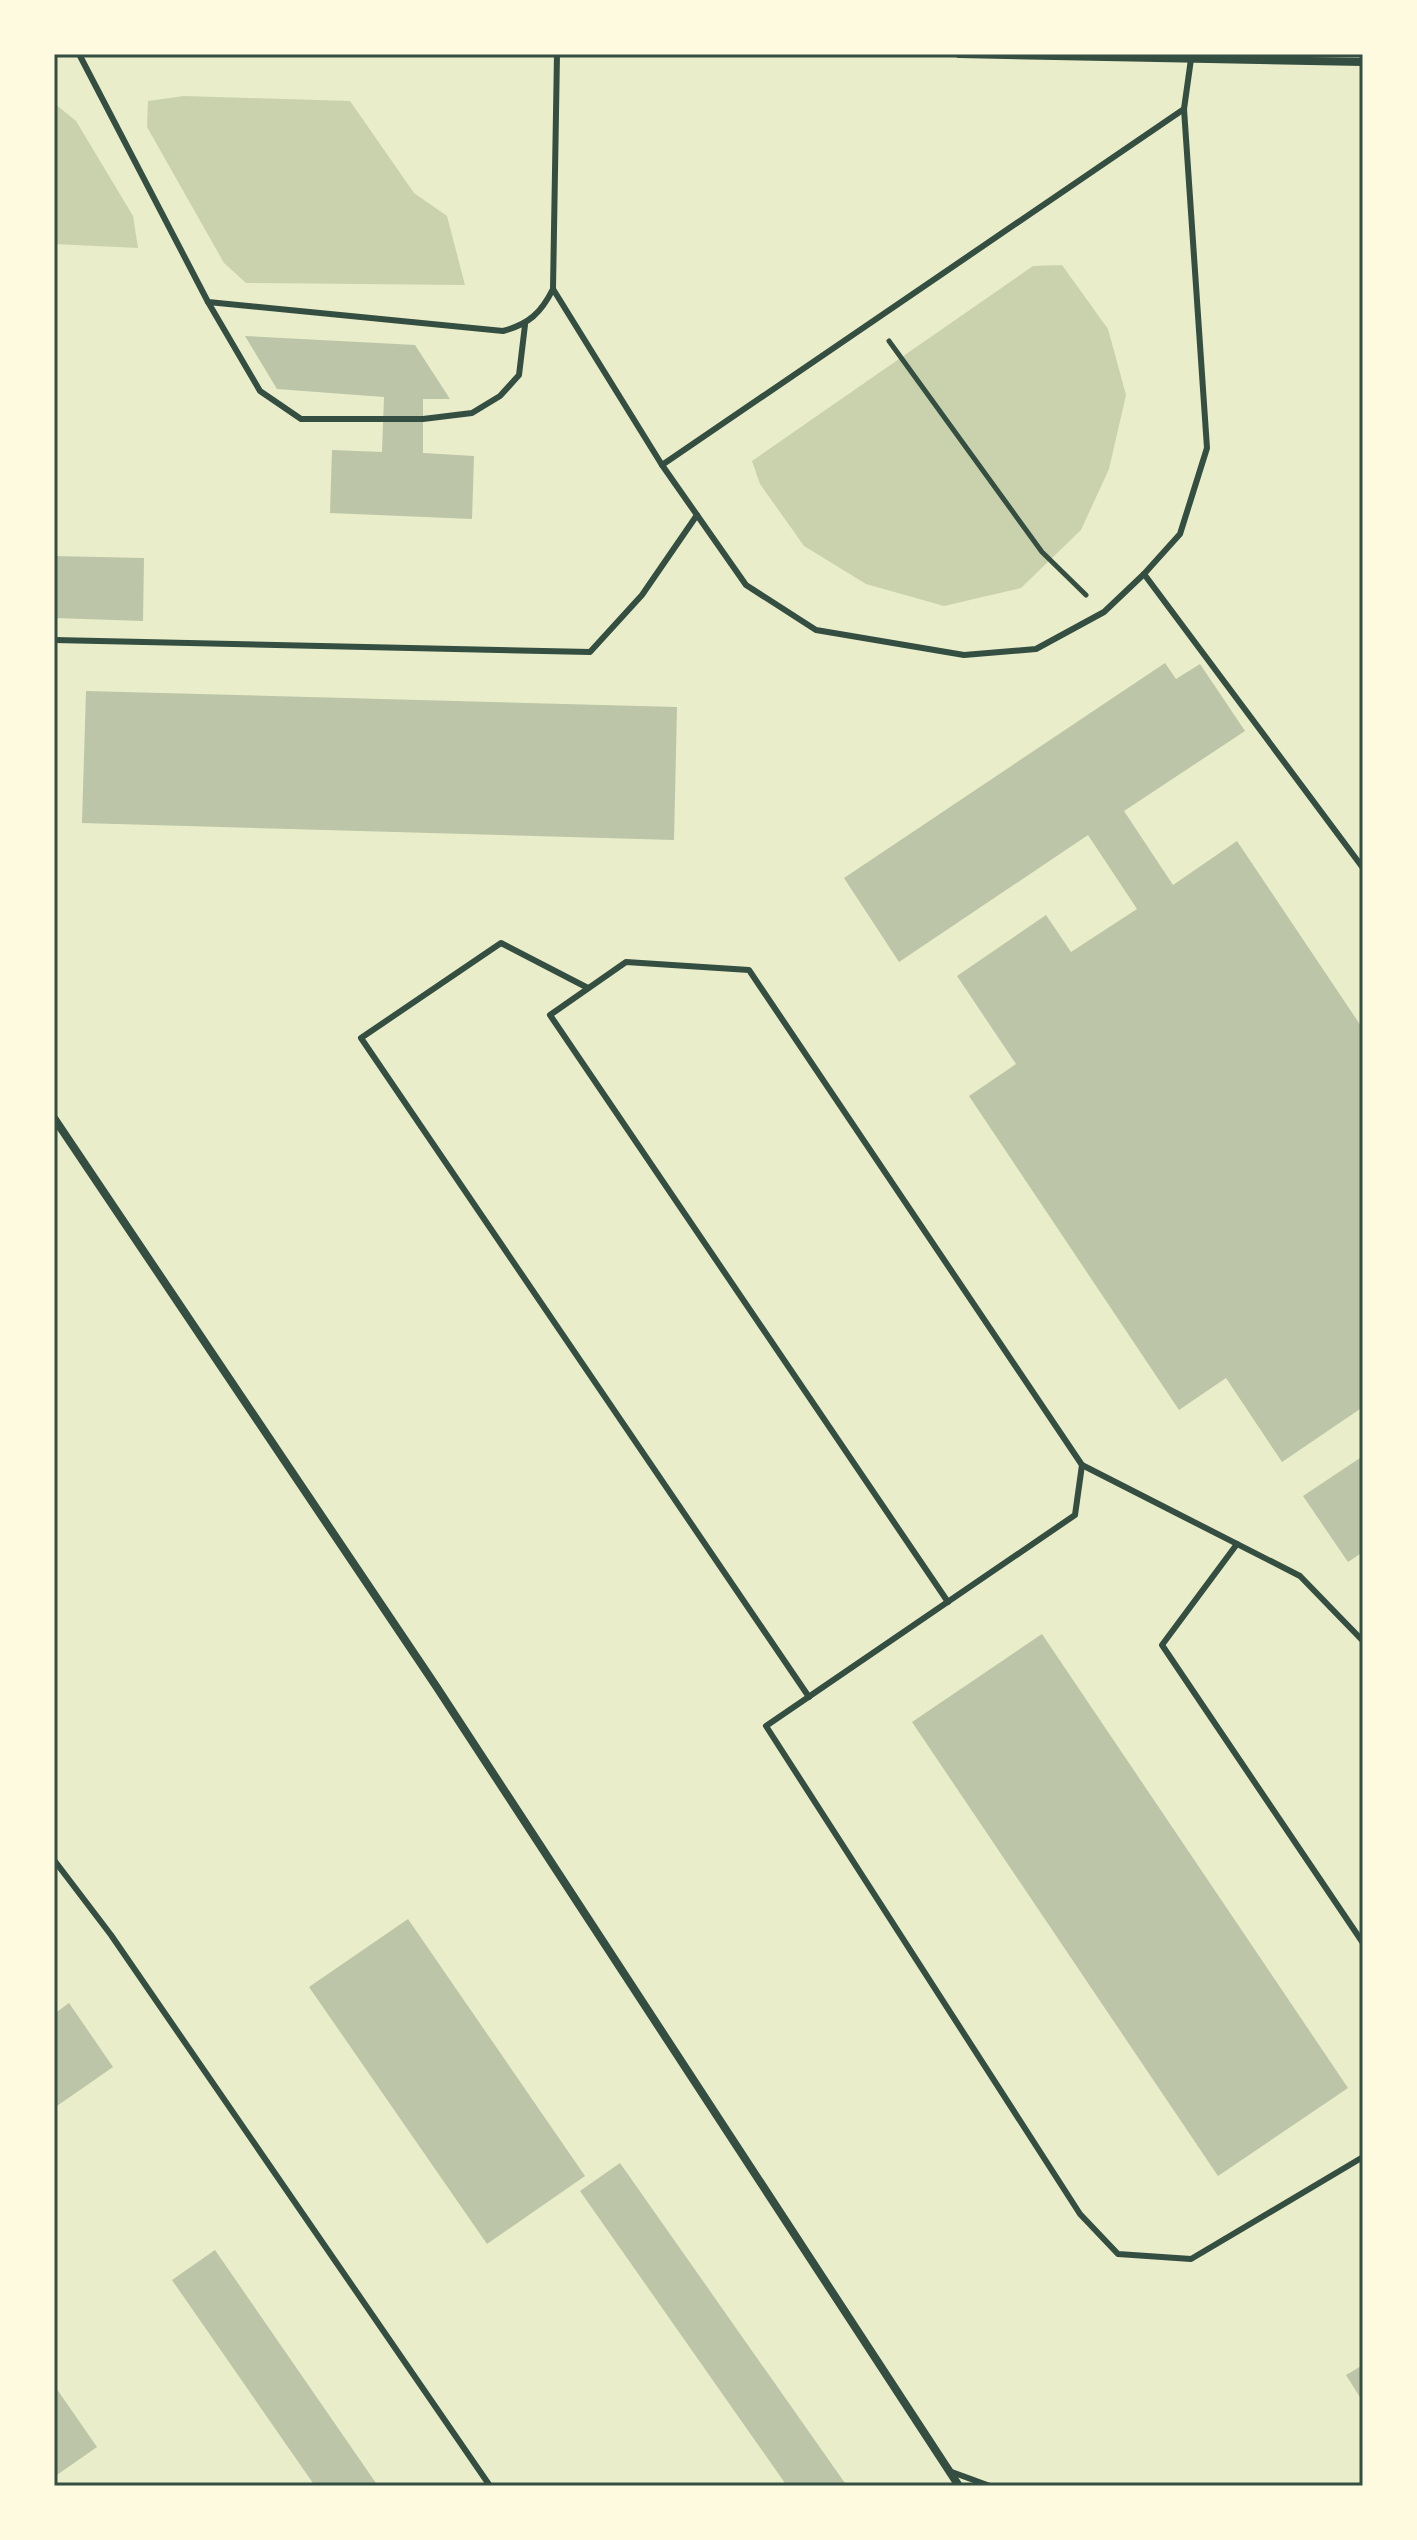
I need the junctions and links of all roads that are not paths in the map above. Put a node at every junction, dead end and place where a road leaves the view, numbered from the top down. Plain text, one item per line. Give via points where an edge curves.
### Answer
1 (79, 54) edge
2 (557, 54) edge
3 (959, 54) edge
4 (1191, 59) junction
5 (1363, 62) edge
6 (1184, 109) junction
7 (553, 289) junction
8 (208, 302) junction
9 (525, 325) junction
10 (662, 465) junction
11 (697, 515) junction
12 (1144, 574) junction
13 (54, 640) edge
14 (1363, 868) edge
15 (588, 988) junction
16 (54, 1118) edge
17 (1082, 1465) junction
18 (1237, 1544) junction
19 (948, 1602) junction
20 (1363, 1641) edge
21 (809, 1697) junction
22 (54, 1860) edge
23 (1363, 1943) edge
24 (1363, 2157) edge
25 (949, 2471) junction
26 (490, 2486) edge
27 (959, 2486) edge
28 (990, 2486) edge

1 - 8 lane
2 - 7 lane
3 - 4 street
4 - 5 street
4 - 6 lane
6 - 10 lane
6 - 12 lane via 1207,448 1180,534
7 - 9 lane
7 - 10 lane
8 - 9 lane via 503,331
8 - 9 lane via 260,391 301,419 423,419 472,413 500,396 519,375
10 - 11 lane
11 - 12 lane via 746,585 816,630 964,655 1036,649 1104,612
11 - 13 lane via 642,595 590,652
12 - 14 lane
15 - 17 lane via 626,962 749,970
15 - 19 lane via 550,1015
15 - 21 lane via 501,943 361,1038
16 - 25 street via 436,1686
17 - 18 lane
17 - 19 lane via 1075,1515
18 - 20 lane via 1300,1576
18 - 23 lane via 1162,1645
19 - 21 lane
21 - 24 lane via 766,1726 1080,2214 1118,2254 1191,2259
22 - 26 lane
25 - 27 street
25 - 28 lane

